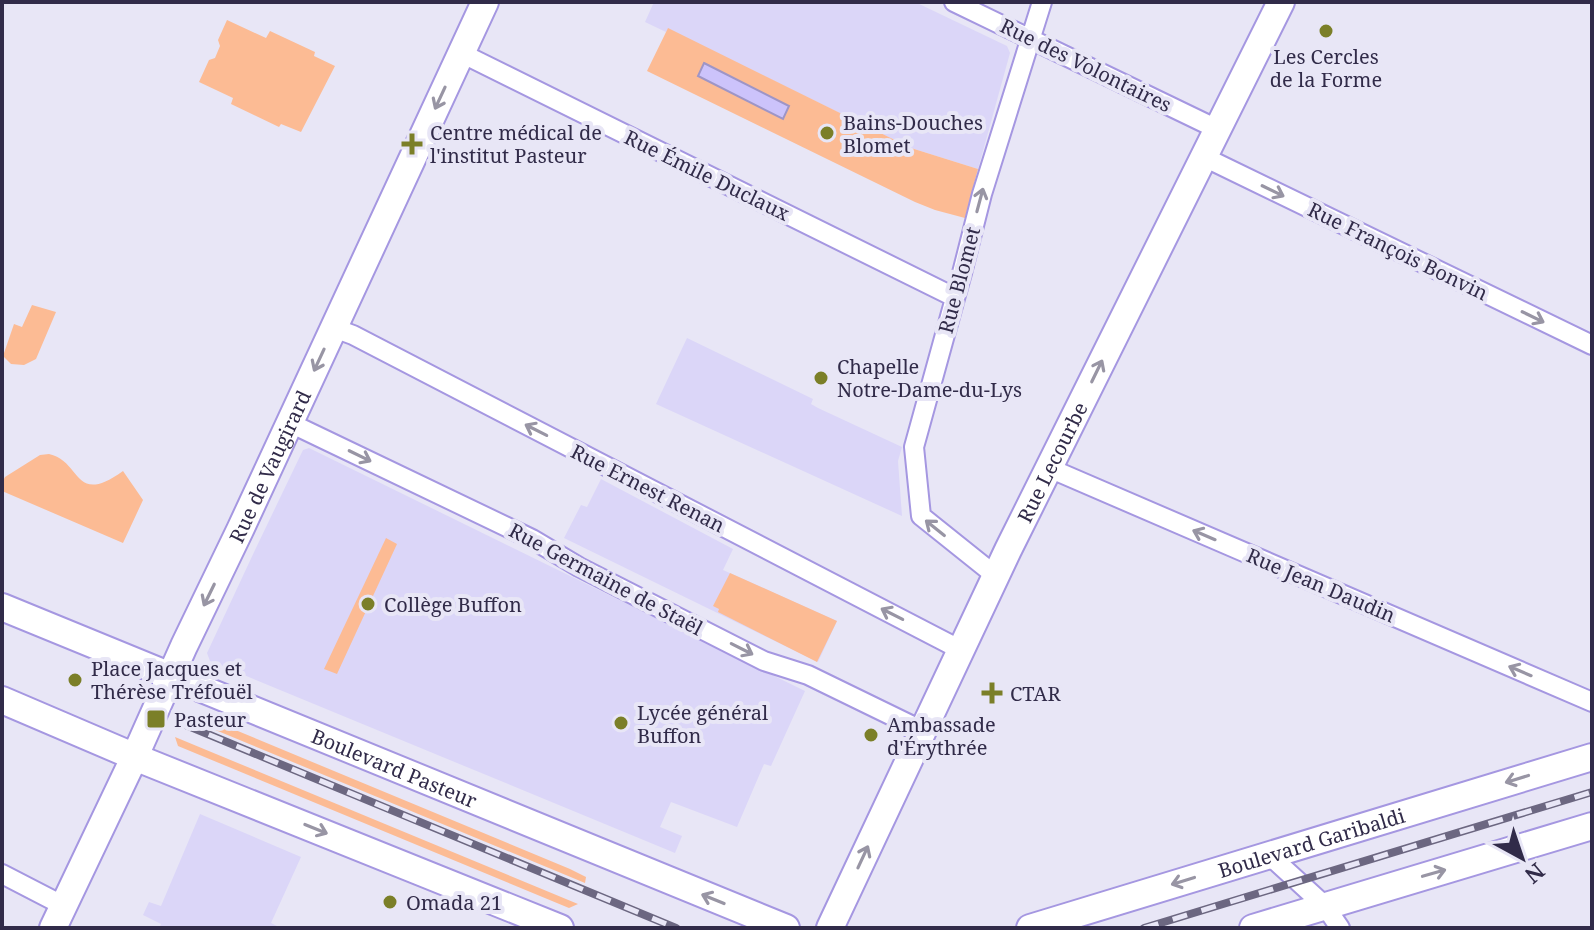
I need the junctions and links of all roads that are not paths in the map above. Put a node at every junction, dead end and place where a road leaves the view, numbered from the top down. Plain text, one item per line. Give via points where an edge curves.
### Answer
1 (485, 2) edge
2 (954, 2) edge
3 (1042, 2) edge
4 (1281, 2) edge
5 (1030, 38) junction
6 (461, 53) junction
7 (1217, 129) junction
8 (1204, 157) junction
9 (954, 297) junction
10 (334, 328) junction
11 (1592, 345) edge
12 (290, 423) junction
13 (1049, 468) junction
14 (996, 576) junction
15 (2, 607) edge
16 (961, 650) junction
17 (171, 677) junction
18 (2, 700) edge
19 (1592, 702) edge
20 (923, 731) junction
21 (135, 756) junction
22 (1592, 757) edge
23 (1592, 826) edge
24 (1269, 855) junction
25 (2, 874) edge
26 (1325, 906) junction
27 (59, 917) edge
28 (560, 928) edge
29 (786, 928) edge
30 (830, 928) edge
31 (1030, 928) edge
32 (1253, 928) edge
33 (1340, 928) edge

1 - 6 main road, Rue de Vaugirard
2 - 5 street, Rue des Volontaires
3 - 5 street, Rue Blomet
4 - 7 main road, Rue Lecourbe
5 - 7 street, Rue des Volontaires
9 -> 5 street, Rue Blomet
6 - 9 street, Rue Émile Duclaux
6 -> 10 main road, Rue de Vaugirard
7 - 8 main road, Rue Lecourbe
8 -> 11 street, Rue François Bonvin
13 -> 8 main road, Rue Lecourbe
14 -> 9 street, Rue Blomet via 921,516 914,447
10 -> 12 main road, Rue de Vaugirard
16 -> 10 street, Rue Ernest Renan
12 -> 17 main road, Rue de Vaugirard
12 -> 20 street, Rue Germaine de Staël via 532,539 764,661 808,675
13 - 14 main road, Rue Lecourbe
19 -> 13 street, Rue Jean Daudin
14 - 16 main road, Rue Lecourbe
15 - 17 main road, Boulevard Pasteur
16 - 20 main road, Rue Lecourbe
17 - 21 main road, Rue de Vaugirard
29 -> 17 main road, Boulevard Pasteur
18 - 21 main road
30 -> 20 main road, Rue Lecourbe
21 - 27 main road, Rue de Vaugirard
21 -> 28 main road
22 -> 24 main road, Boulevard Garibaldi
26 -> 23 main road
24 - 26 street
24 -> 31 main road, Boulevard Garibaldi
25 - 27 street
26 - 32 main road
26 - 33 street

